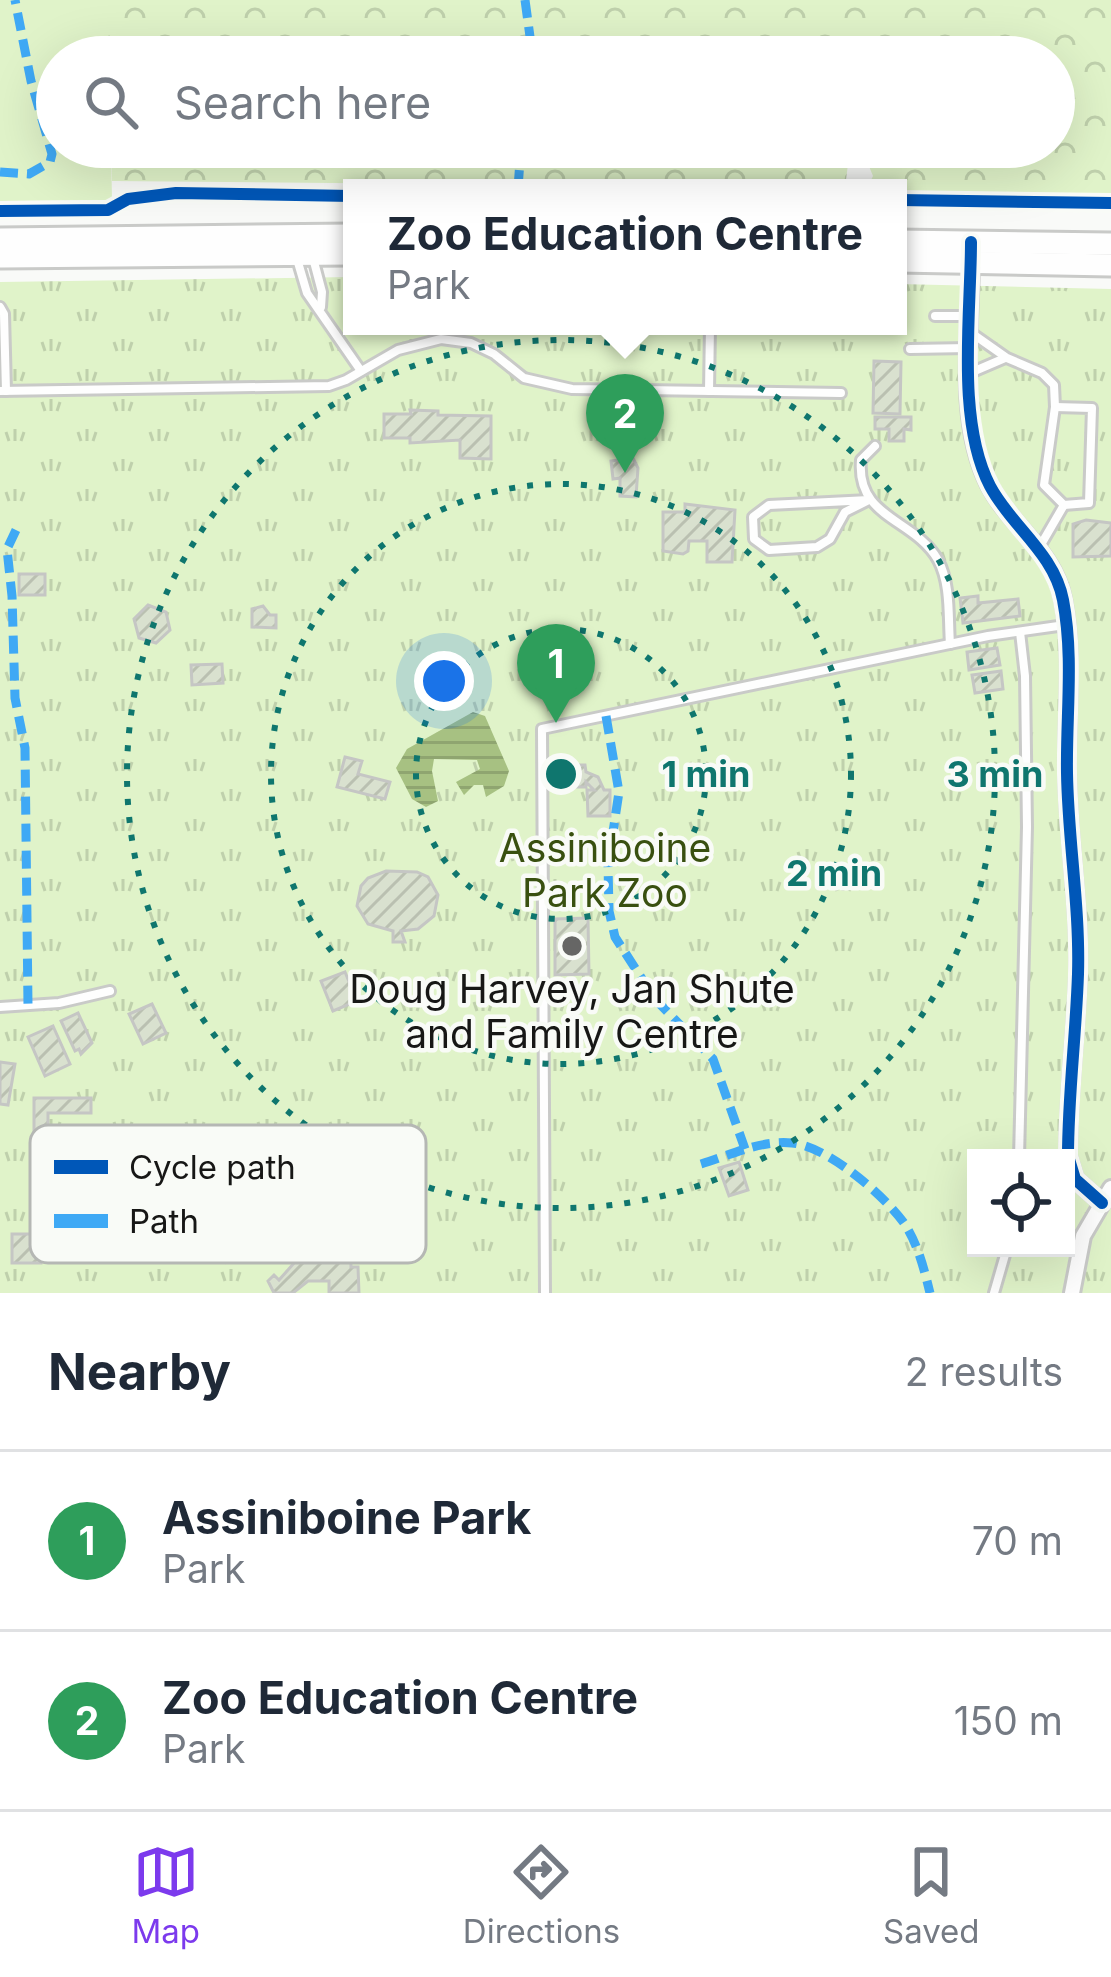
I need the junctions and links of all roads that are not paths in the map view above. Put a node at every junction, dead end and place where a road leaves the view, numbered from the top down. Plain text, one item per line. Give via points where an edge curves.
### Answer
1 (343, 238) edge
2 (0, 239) edge
3 (907, 242) edge
4 (1111, 244) edge
5 (304, 245) junction
6 (343, 252) edge
7 (971, 252) junction
8 (0, 257) edge
9 (907, 260) edge
10 (1111, 265) edge
11 (321, 309) junction
12 (2, 310) edge
13 (935, 316) dead end
14 (970, 332) junction
15 (710, 335) edge
16 (910, 349) dead end
17 (1007, 358) junction
18 (361, 371) junction
19 (970, 373) junction
20 (3, 391) edge
21 (709, 392) junction
22 (842, 393) dead end
23 (1055, 407) junction
24 (875, 446) dead end
25 (869, 500) junction
26 (1064, 505) junction
27 (1039, 548) junction
28 (1066, 625) junction
29 (1020, 632) junction
30 (950, 644) junction
31 (110, 991) dead end
32 (0, 1007) edge
33 (1018, 1149) edge
34 (1111, 1188) edge
35 (1107, 1200) edge
36 (1004, 1257) edge
37 (545, 1293) edge
38 (994, 1293) edge
39 (1072, 1293) edge

1 - 5 main road
2 - 5 main road
3 - 7 main road
4 - 7 main road
5 - 6 main road
5 - 8 main road
5 - 11 lane
5 - 11 lane via 307,293
7 - 9 main road
7 - 10 main road
7 - 14 street
11 - 18 lane
12 - 20 lane
13 - 14 lane
14 - 16 lane
14 - 17 lane
14 - 19 street
15 - 21 lane
17 - 19 lane
17 - 23 lane via 1048,378
18 - 20 lane via 321,386
18 - 21 lane via 411,344 459,340 524,378 572,389
19 - 27 street via 983,472
21 - 22 lane
23 - 26 lane via 1044,485
23 - 26 lane via 1092,408 1089,503
24 - 25 lane via 861,460
25 - 25 lane via 770,505 753,517 754,539 769,550 817,548 845,512
25 - 30 lane via 938,560
26 - 27 lane
27 - 28 street via 1061,591
28 - 29 lane
28 - 35 street via 1078,964 1068,1156 1075,1179
29 - 30 lane
29 - 33 lane via 1027,827
30 - 37 lane via 542,729
31 - 32 lane
34 - 35 street
35 - 39 street via 1078,1252
36 - 38 lane

